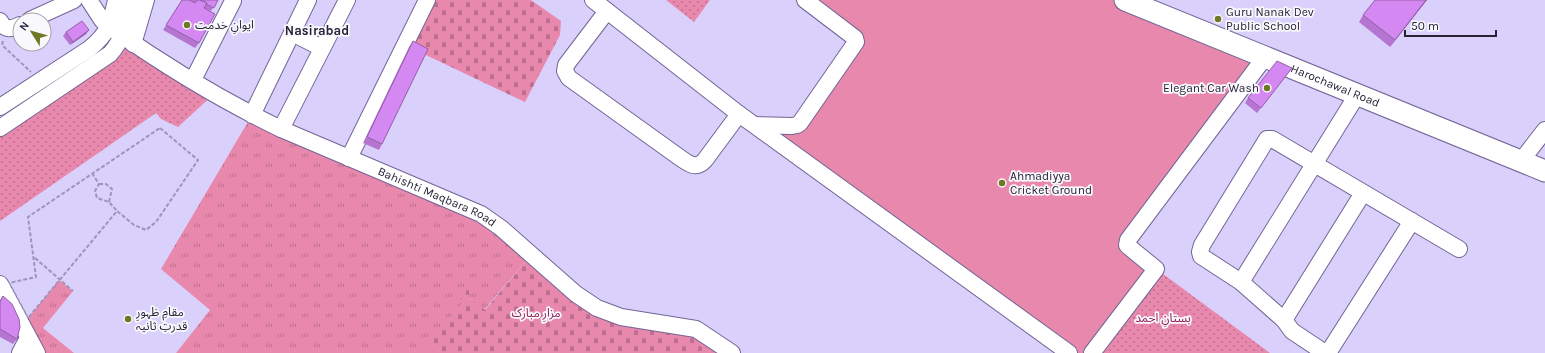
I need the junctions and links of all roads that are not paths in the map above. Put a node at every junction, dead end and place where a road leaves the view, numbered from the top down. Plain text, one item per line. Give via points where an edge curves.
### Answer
1 (74, 0) edge
2 (89, 0) edge
3 (116, 0) edge
4 (131, 0) edge
5 (146, 0) edge
6 (308, 0) edge
7 (347, 0) edge
8 (426, 0) edge
9 (592, 0) edge
10 (805, 0) edge
11 (1125, 0) edge
12 (233, 1) dead end
13 (607, 10) junction
14 (48, 12) edge
15 (117, 32) junction
16 (292, 33) junction
17 (322, 48) junction
18 (1265, 57) junction
19 (193, 80) junction
20 (1357, 94) junction
21 (0, 107) edge
22 (739, 114) junction
23 (252, 115) junction
24 (755, 125) junction
25 (0, 128) edge
26 (281, 129) junction
27 (1545, 130) edge
28 (349, 158) junction
29 (1521, 161) junction
30 (1314, 164) junction
31 (1545, 171) edge
32 (1363, 193) junction
33 (1412, 221) junction
34 (1459, 249) dead end
35 (1241, 282) junction
36 (0, 284) edge
37 (1284, 320) junction
38 (28, 338) junction
39 (20, 353) edge
40 (37, 353) edge
41 (732, 353) edge
42 (1070, 353) edge
43 (1092, 353) edge
44 (1326, 353) edge

1 - 14 street
2 - 15 street
3 - 15 street
4 - 15 street
5 - 15 street
6 - 16 street
7 - 17 street
8 - 28 street
9 - 13 street
10 - 24 street via 855,38 856,42 800,123 792,126
11 - 18 main road, Harochawal Road
12 - 19 street
13 - 22 street
13 - 22 street via 566,65 565,71 570,78 679,157 696,166 706,160
15 - 19 street, Bahishti Maqbara Road
15 - 21 street via 99,41
15 - 25 street via 114,49 103,59
16 - 17 street
16 - 23 street
17 - 26 street
18 - 20 main road, Harochawal Road
18 - 43 street via 1128,240 1127,245 1156,269
19 - 23 street, Bahishti Maqbara Road
20 - 29 main road, Harochawal Road
20 - 30 street
22 - 24 street
23 - 26 street, Bahishti Maqbara Road
24 - 42 street
26 - 28 street, Bahishti Maqbara Road
27 - 29 street
28 - 41 street, Bahishti Maqbara Road via 481,214 501,228 576,294 598,308 621,317 696,329
29 - 31 main road, Harochawal Road
30 - 32 street
30 - 35 street
30 - 35 street via 1272,139 1265,141 1200,249 1201,256
32 - 33 street
32 - 37 street
33 - 34 street
33 - 44 street via 1330,352
35 - 37 street
36 - 38 street
37 - 44 street via 1292,331
38 - 39 street
38 - 40 street

